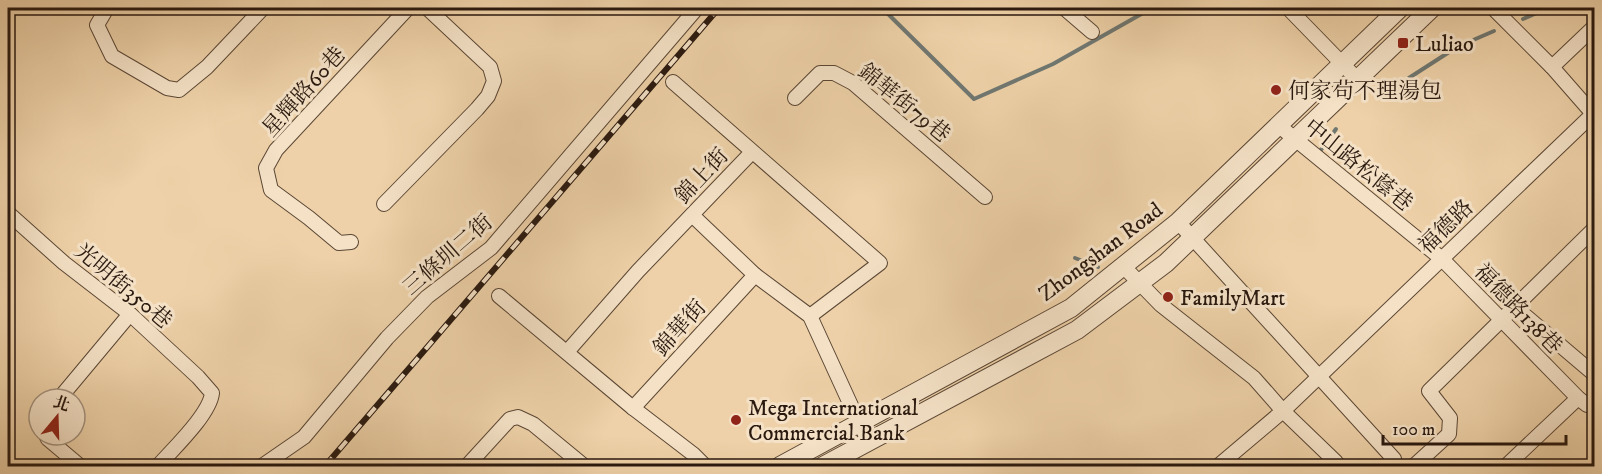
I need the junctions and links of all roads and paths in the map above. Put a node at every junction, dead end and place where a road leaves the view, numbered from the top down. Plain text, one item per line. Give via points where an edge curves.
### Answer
1 (107, 8) edge
2 (263, 8) edge
3 (408, 8) edge
4 (427, 8) edge
5 (697, 8) edge
6 (1064, 8) edge
7 (1288, 8) edge
8 (1400, 8) edge
9 (1432, 8) edge
10 (1493, 8) edge
11 (1594, 27) edge
12 (1092, 32) dead end
13 (1342, 63) junction
14 (1552, 67) junction
15 (1358, 79) junction
16 (673, 82) dead end
17 (795, 98) dead end
18 (1594, 114) edge
19 (1278, 125) junction
20 (1295, 139) junction
21 (752, 153) junction
22 (985, 197) dead end
23 (384, 204) dead end
24 (8, 213) edge
25 (692, 215) junction
26 (1178, 222) junction
27 (1594, 229) edge
28 (1193, 237) junction
29 (351, 242) dead end
30 (1442, 259) junction
31 (1124, 267) junction
32 (755, 275) junction
33 (1141, 283) junction
34 (499, 296) dead end
35 (1515, 307) junction
36 (130, 314) junction
37 (810, 316) junction
38 (1502, 320) junction
39 (567, 352) junction
40 (1594, 374) edge
41 (1318, 377) junction
42 (69, 387) edge
43 (1578, 398) junction
44 (1594, 404) edge
45 (633, 408) junction
46 (1283, 411) junction
47 (859, 423) junction
48 (869, 441) junction
49 (57, 447) edge
50 (1336, 462) dead end
51 (80, 466) edge
52 (158, 466) edge
53 (262, 466) edge
54 (467, 466) edge
55 (584, 466) edge
56 (705, 466) edge
57 (780, 466) edge
58 (823, 466) edge
59 (1218, 466) edge
60 (1395, 466) edge
61 (1414, 466) edge
62 (1506, 466) edge

1 - 2 street via 97,25 112,56 167,88 179,90 207,67
3 - 29 street, 星輝路60巷 via 276,150 266,168 271,190 339,243
4 - 23 street via 490,67 494,81 477,109
5 - 53 street, 三條圳二街 via 492,248 427,297 304,436
6 - 12 street
7 - 13 street
8 - 13 street, Zhongshan Road
9 - 15 street, Zhongshan Road
10 - 14 street, 福德路
11 - 14 street
13 - 15 street
13 - 19 street, Zhongshan Road
14 - 18 street, 福德路
15 - 20 street, Zhongshan Road
16 - 21 street
17 - 22 street, 錦華街79巷 via 820,74 834,73 853,83
18 - 30 street, 福德路
19 - 20 street, 中山路松蔭巷
19 - 26 street, Zhongshan Road
20 - 28 street, Zhongshan Road
20 - 30 street, 中山路松蔭巷
21 - 25 street, 錦上街
21 - 37 street, 錦上街 via 880,263
24 - 36 street, 光明街350巷
25 - 32 street
25 - 39 street, 錦上街
26 - 28 street
26 - 31 street, Zhongshan Road
27 - 35 street
28 - 33 street, Zhongshan Road
28 - 41 street
30 - 38 street, 福德路138巷
30 - 41 street, 福德路
31 - 33 street
31 - 47 street, Zhongshan Road via 1071,308
32 - 37 street
32 - 45 street, 錦華街
33 - 46 street via 1161,305 1254,378
33 - 48 street, Zhongshan Road via 1077,330
34 - 39 street
35 - 38 street
35 - 40 street
36 - 42 street
36 - 52 street, 光明街350巷 via 212,393 205,412
37 - 47 street
38 - 43 street, 福德路138巷
38 - 61 street via 1429,391 1450,418 1449,434
39 - 45 street
41 - 46 street, 福德路
41 - 60 street via 1394,459
43 - 44 street, 福德路138巷 via 1587,405
43 - 62 street
45 - 56 street
46 - 50 street
46 - 59 street, 福德路
47 - 48 street
47 - 57 street, Zhongshan Road
48 - 58 street, Zhongshan Road
49 - 51 street
54 - 55 street via 510,419 518,417 533,424

